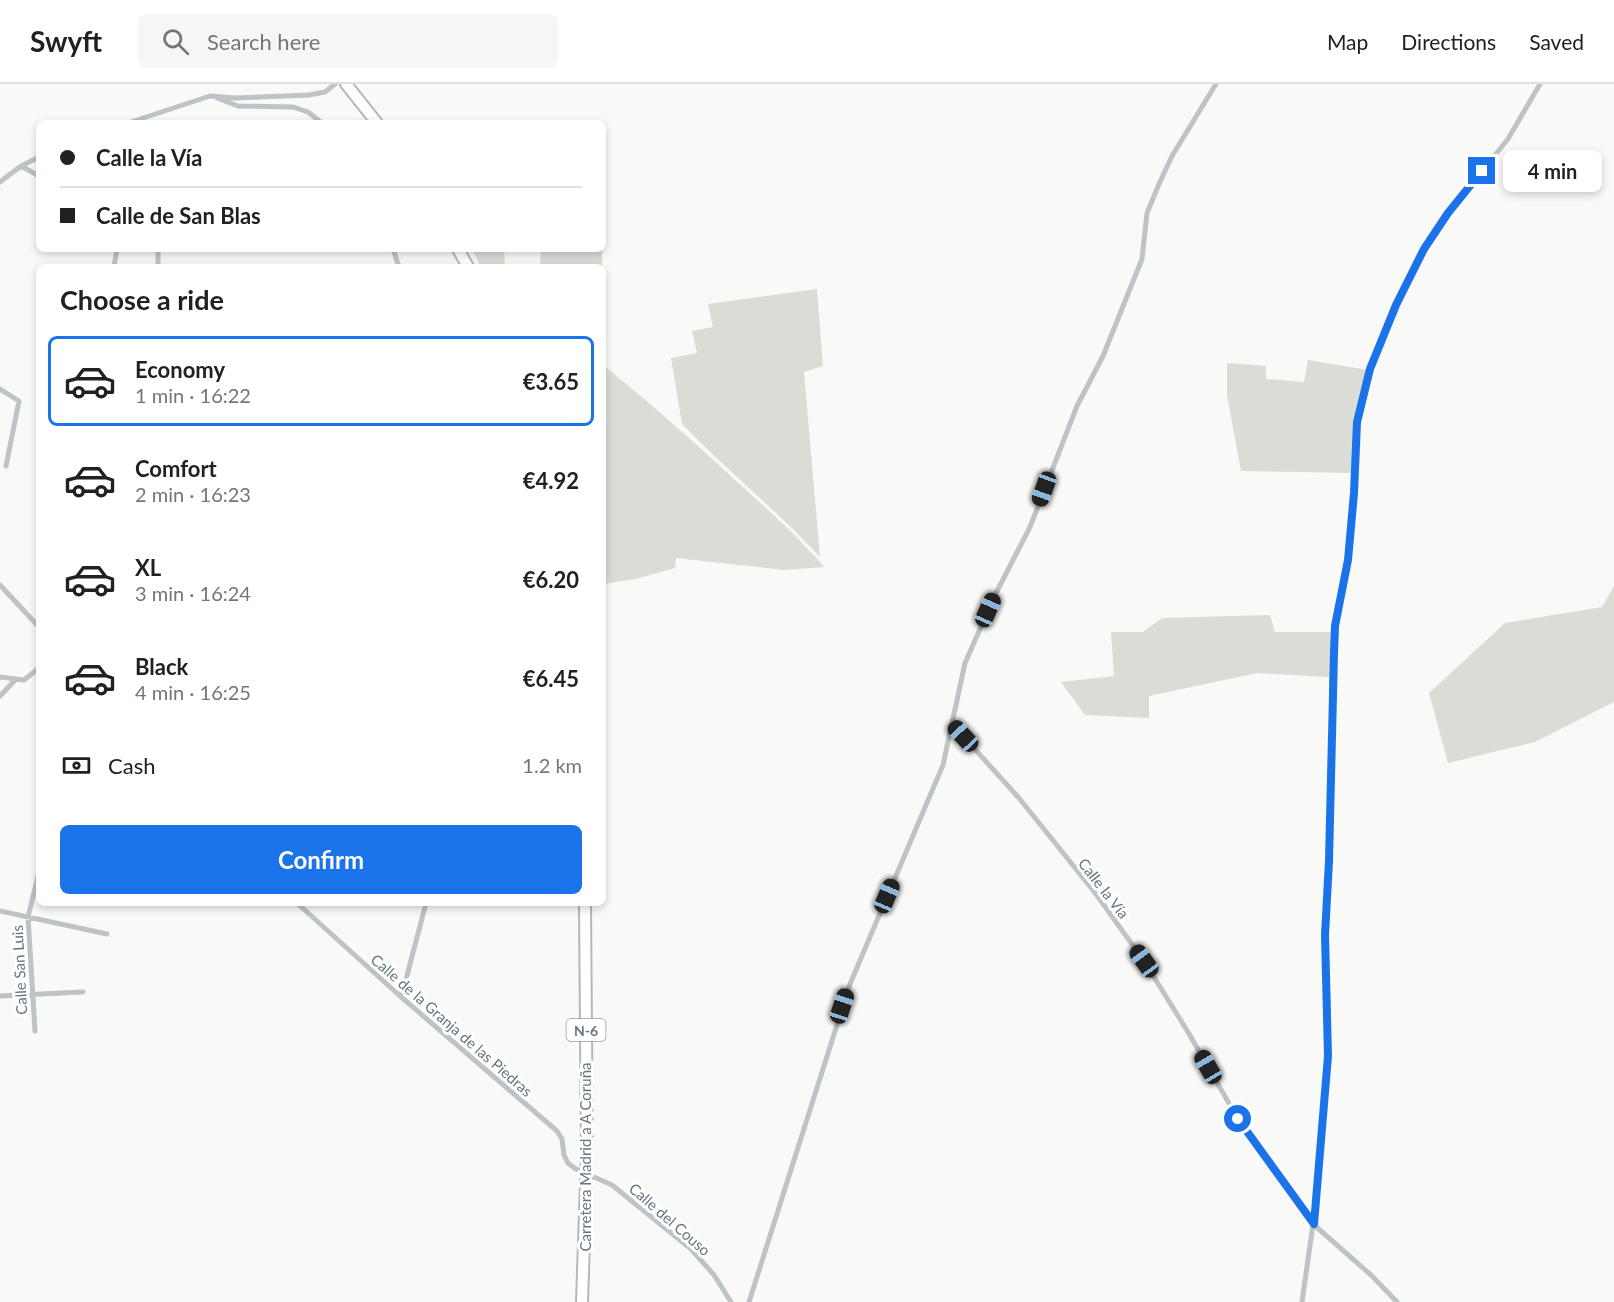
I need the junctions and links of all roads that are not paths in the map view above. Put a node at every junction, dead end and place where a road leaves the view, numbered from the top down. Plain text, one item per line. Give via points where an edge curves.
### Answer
1 (335, 84) edge
2 (346, 84) edge
3 (1216, 84) edge
4 (1540, 84) edge
5 (210, 96) junction
6 (143, 120) edge
7 (318, 120) edge
8 (375, 120) edge
9 (36, 158) edge
10 (21, 166) junction
11 (36, 174) edge
12 (0, 182) edge
13 (0, 389) edge
14 (6, 466) dead end
15 (0, 585) edge
16 (36, 624) edge
17 (36, 670) edge
18 (0, 677) edge
19 (16, 679) junction
20 (0, 696) edge
21 (953, 725) junction
22 (36, 884) edge
23 (300, 906) edge
24 (425, 906) edge
25 (585, 906) edge
26 (0, 911) edge
27 (28, 917) junction
28 (106, 933) dead end
29 (83, 992) dead end
30 (33, 994) junction
31 (0, 996) edge
32 (400, 996) junction
33 (35, 1031) dead end
34 (579, 1170) joint
35 (1314, 1224) junction
36 (582, 1302) edge
37 (730, 1302) edge
38 (749, 1302) edge
39 (1302, 1302) edge
40 (1396, 1302) edge

1 - 5 street via 326,92 309,95
2 - 8 highway
3 - 21 street via 1172,156 1155,194 1148,213 1142,259 1103,356 1077,406 1030,527 965,663
4 - 35 street via 1508,139 1424,249 1370,369 1357,422 1348,560 1335,626 1325,935 1328,1056
5 - 6 street
5 - 7 street via 238,106 293,107
9 - 10 street
10 - 11 street
10 - 12 street
13 - 14 street via 19,401
15 - 16 street
17 - 19 street via 24,680
18 - 19 street
19 - 20 street
21 - 35 street, Calle la Vía via 1019,798 1103,903 1155,978 1238,1119
21 - 38 street via 943,765 850,984
22 - 27 street, Calle San Luis
23 - 32 street, Calle de la Granja de las Piedras
24 - 32 street
25 - 36 highway, Carretera Madrid a A Coruña / N-6, bridge via 587,1156
26 - 27 street
27 - 28 street
27 - 30 street, Calle San Luis
29 - 30 street
30 - 31 street
30 - 33 street, Calle San Luis
32 - 34 street, Calle de la Granja de las Piedras via 558,1131 568,1163
34 - 37 street, Calle del Couso via 612,1185 691,1249 714,1275
35 - 39 street
35 - 40 street, Calle la Vía

